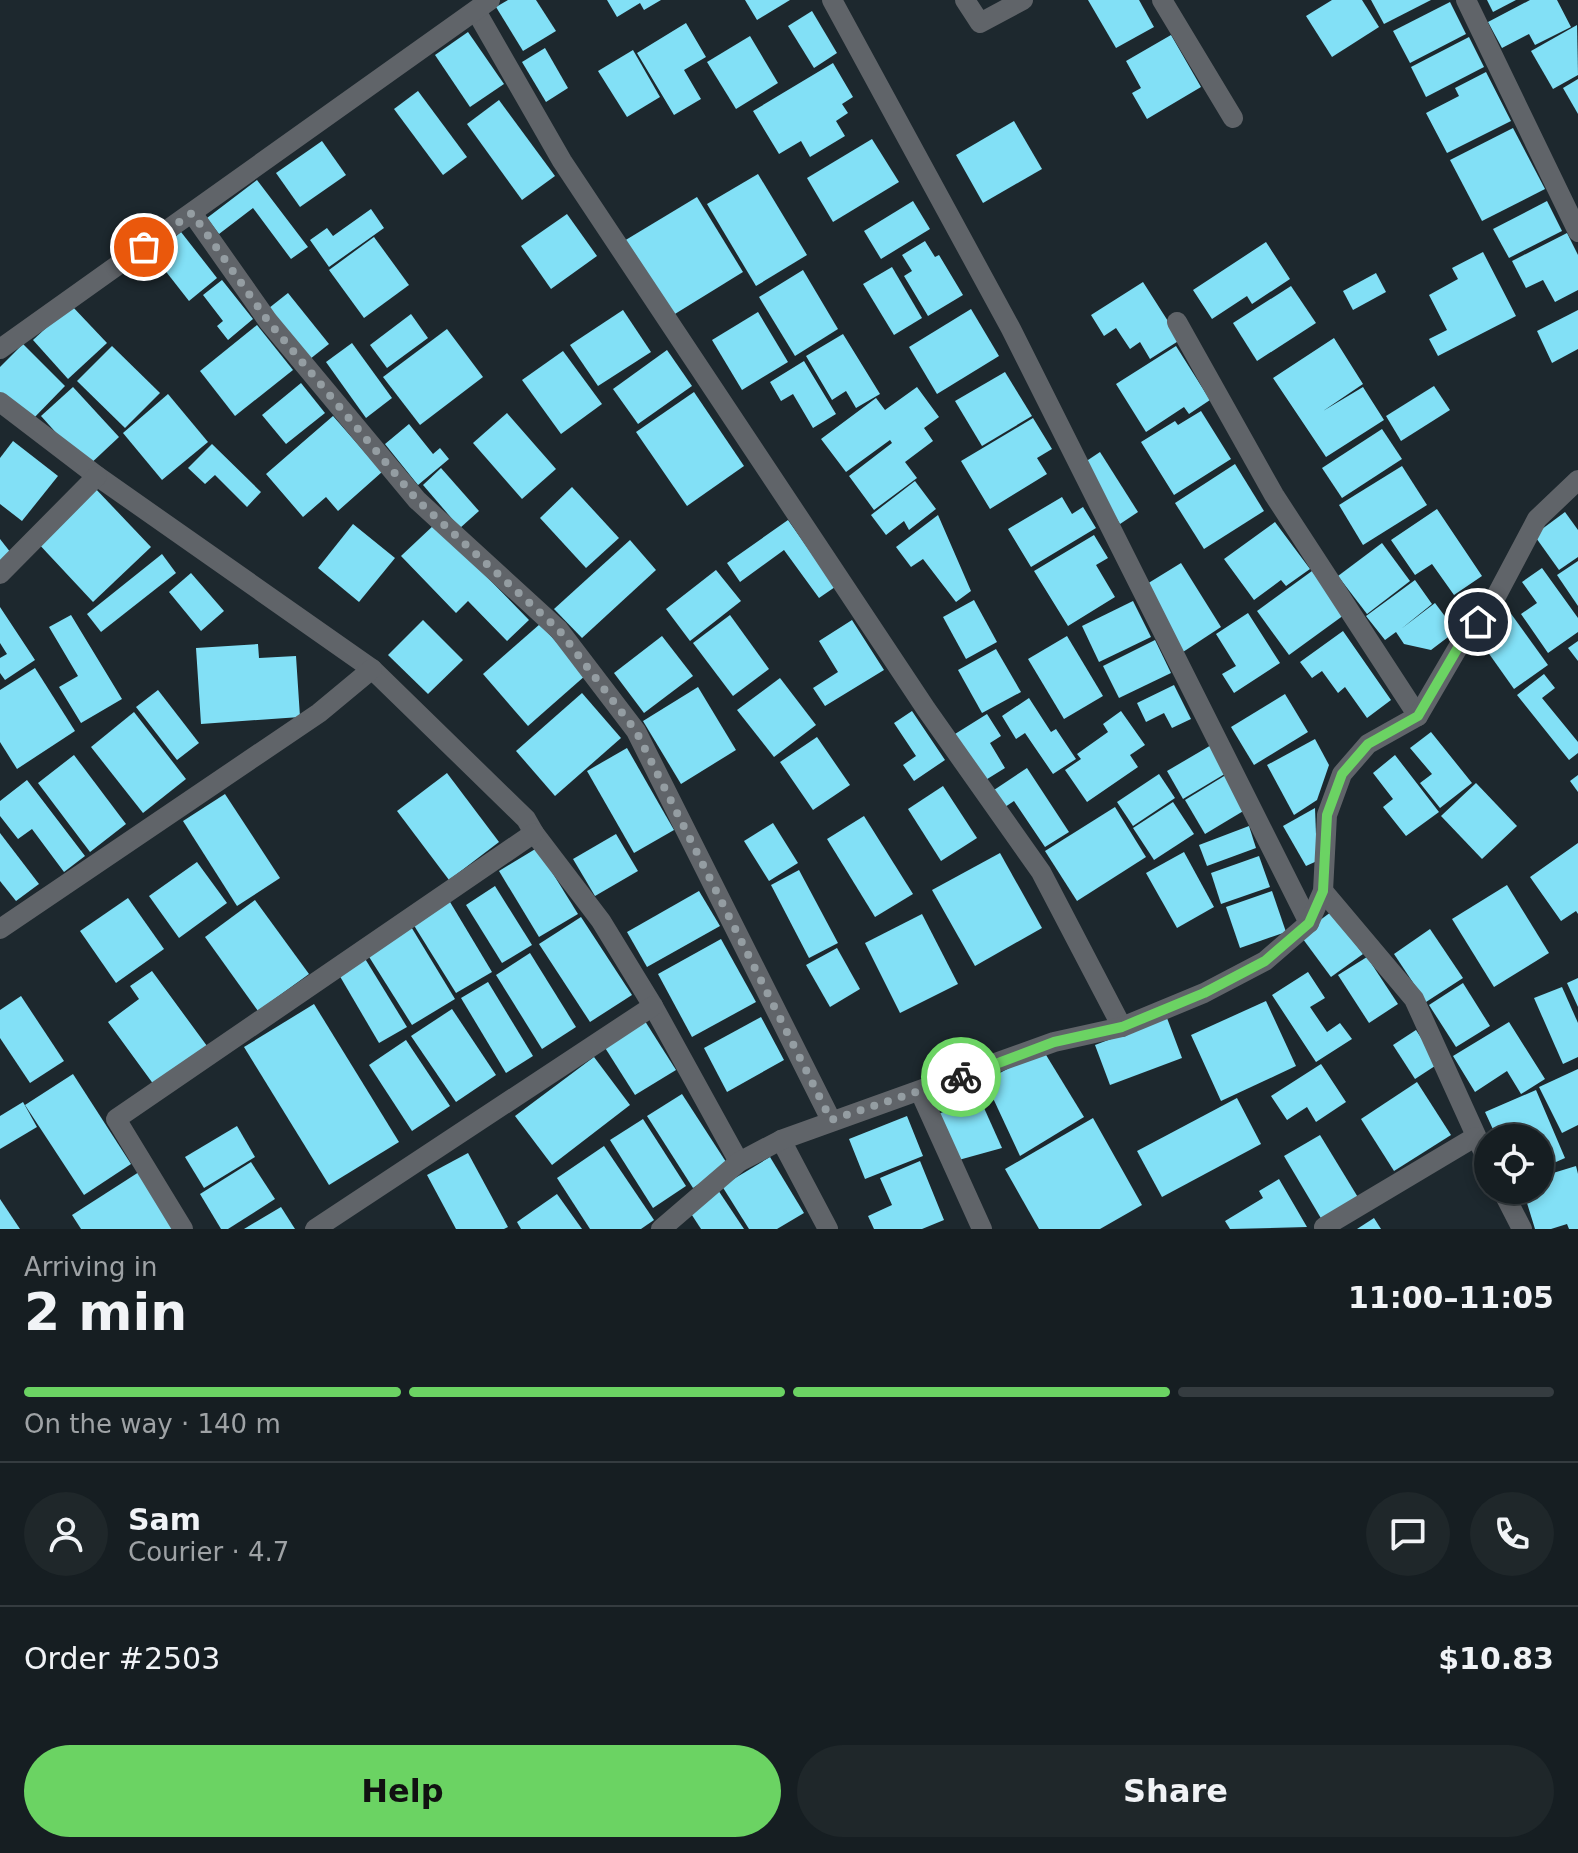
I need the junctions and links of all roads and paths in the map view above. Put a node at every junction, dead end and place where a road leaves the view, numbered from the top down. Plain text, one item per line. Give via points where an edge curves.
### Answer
1 (832, 0) edge
2 (965, 0) edge
3 (1023, 0) edge
4 (1162, 0) edge
5 (1466, 0) edge
6 (483, 5) edge
7 (1233, 118) dead end
8 (192, 213) junction
9 (1578, 232) edge
10 (1177, 322) dead end
11 (0, 349) edge
12 (0, 402) edge
13 (97, 476) junction
14 (1578, 480) edge
15 (0, 574) edge
16 (372, 669) junction
17 (1418, 716) junction
18 (534, 833) junction
19 (1323, 891) junction
20 (1309, 923) junction
21 (0, 929) edge
22 (653, 1006) junction
23 (1122, 1027) junction
24 (920, 1092) junction
25 (831, 1120) junction
26 (1474, 1135) edge
27 (1474, 1138) edge
28 (781, 1140) junction
29 (739, 1162) junction
30 (1509, 1204) edge
31 (1324, 1227) edge
32 (183, 1229) edge
33 (315, 1229) edge
34 (661, 1229) edge
35 (828, 1229) edge
36 (982, 1229) edge
37 (1522, 1229) edge

1 - 20 street via 1011,329
2 - 3 street via 980,23
4 - 7 street
5 - 9 street
6 - 8 street
6 - 23 street via 562,161 909,684 1041,872
8 - 11 street
8 - 25 street via 268,321 417,500 559,630 636,731
10 - 17 street via 1274,495
12 - 13 street
13 - 15 street
13 - 16 street
14 - 17 street via 1537,519 1492,604 1463,639
16 - 18 street via 526,819
16 - 21 street via 319,713
17 - 19 street via 1368,744 1342,774 1327,815
18 - 22 street via 601,921
18 - 32 street via 116,1119
19 - 20 street
19 - 26 street via 1414,999
20 - 23 street via 1265,961
22 - 29 street
22 - 33 street
23 - 24 street via 1054,1042
24 - 25 street
24 - 36 street
25 - 28 street
27 - 31 street
28 - 29 street
28 - 35 street
29 - 34 street
30 - 37 street

